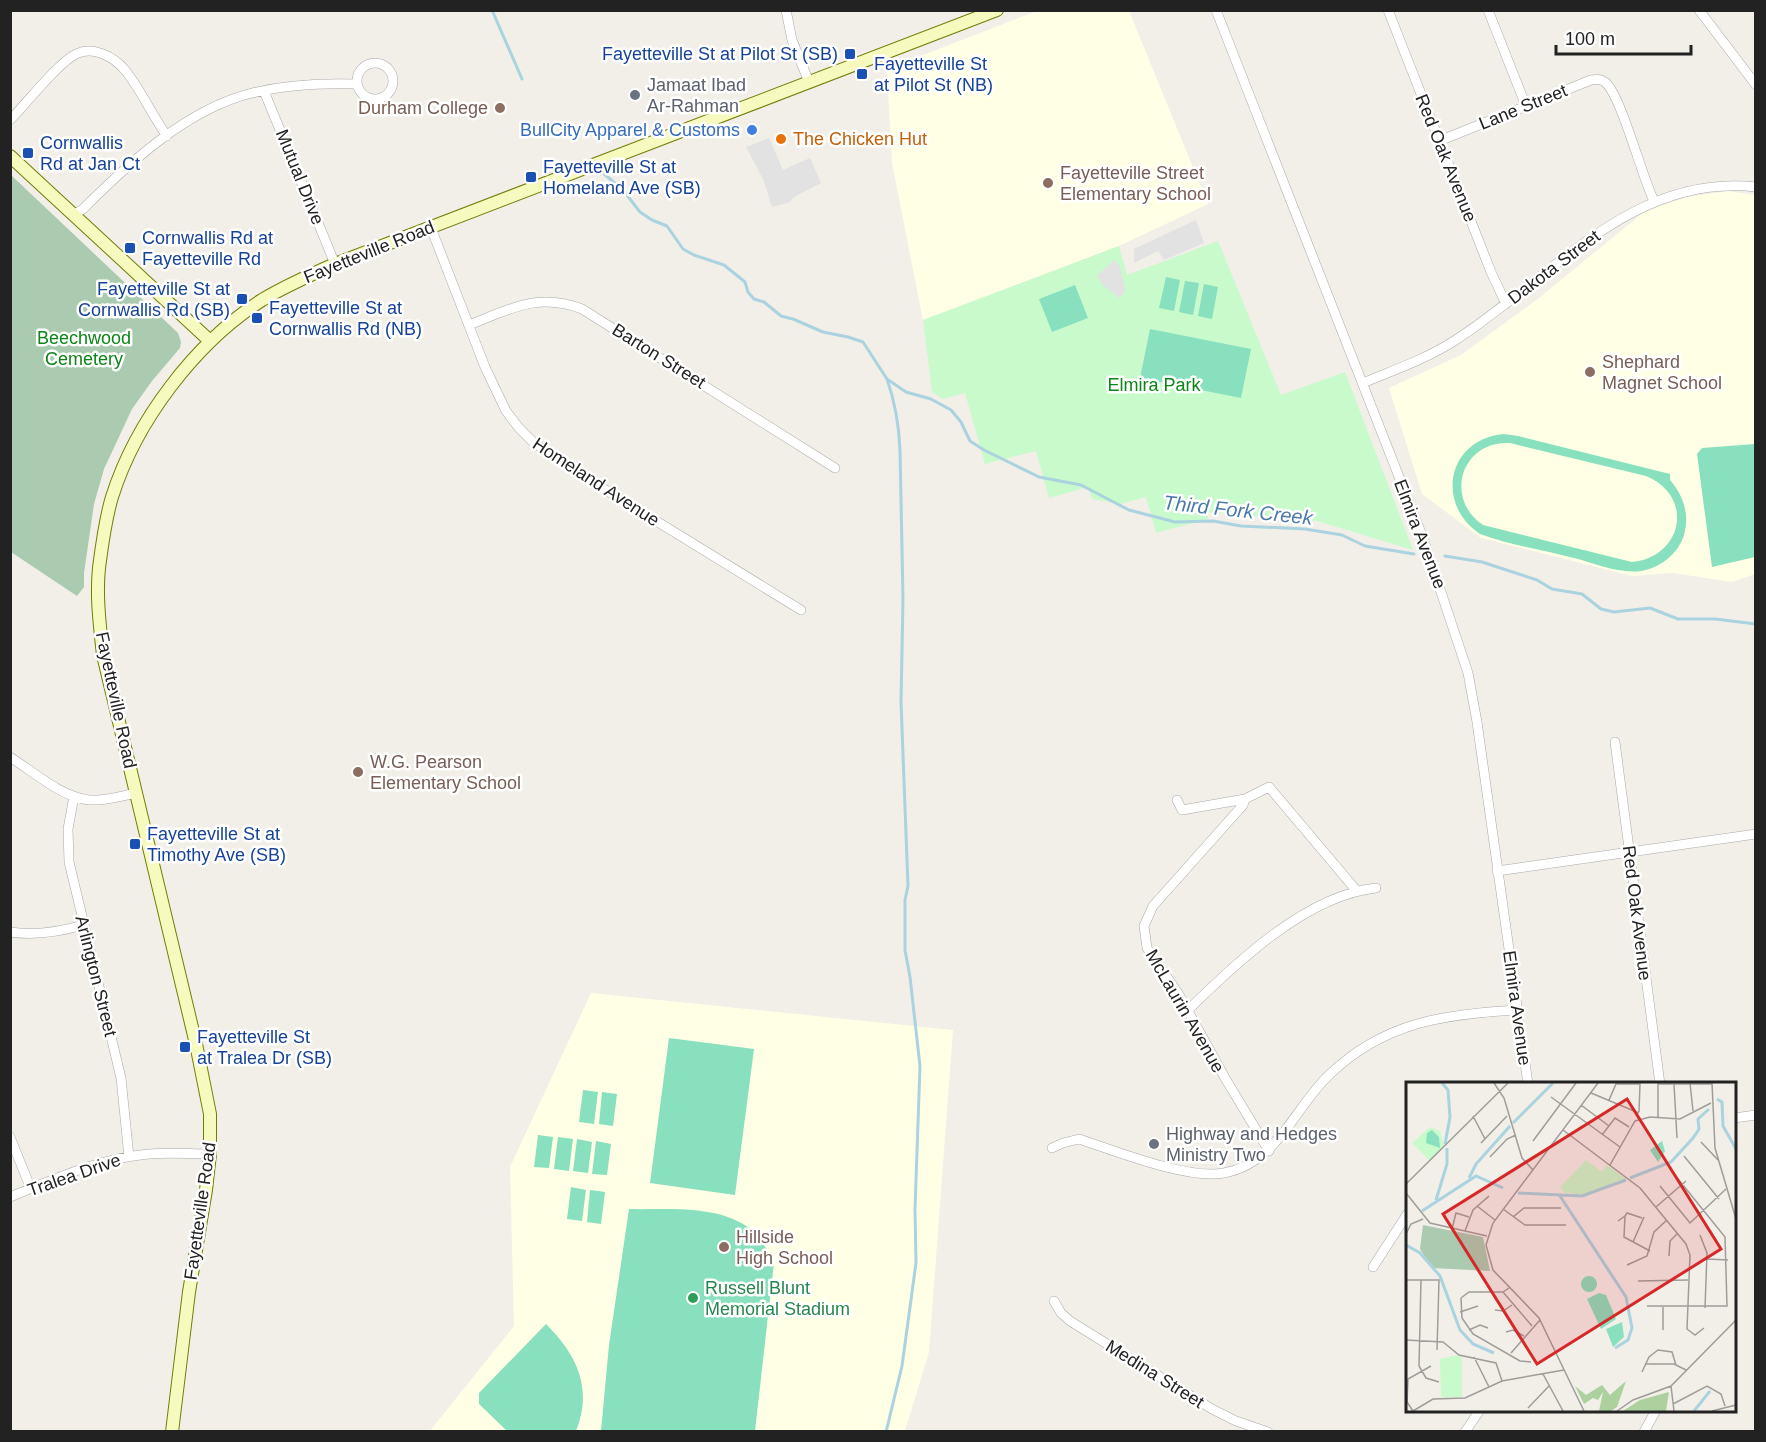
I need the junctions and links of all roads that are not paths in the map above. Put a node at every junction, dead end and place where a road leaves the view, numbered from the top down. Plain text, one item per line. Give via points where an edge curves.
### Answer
1 (786, 10) edge
2 (997, 10) edge
3 (1216, 10) edge
4 (1388, 10) edge
5 (1488, 10) edge
6 (1699, 10) edge
7 (809, 82) junction
8 (357, 84) dead end
9 (1755, 85) edge
10 (264, 90) junction
11 (1526, 106) junction
12 (10, 120) edge
13 (167, 136) junction
14 (1439, 141) junction
15 (10, 156) edge
16 (1755, 187) edge
17 (1654, 201) junction
18 (73, 215) junction
19 (431, 228) junction
20 (335, 264) junction
21 (1506, 304) junction
22 (469, 325) junction
23 (210, 341) junction
24 (1363, 382) junction
25 (835, 468) dead end
26 (801, 610) dead end
27 (1615, 742) dead end
28 (10, 757) edge
29 (136, 793) junction
30 (74, 796) junction
31 (1245, 799) junction
32 (1177, 800) dead end
33 (1755, 834) edge
34 (1629, 852) junction
35 (1497, 871) junction
36 (1376, 888) dead end
37 (1356, 890) junction
38 (83, 925) junction
39 (10, 932) edge
40 (1188, 1010) junction
41 (1517, 1010) junction
42 (1528, 1082) edge
43 (1660, 1082) edge
44 (1755, 1115) edge
45 (1736, 1118) edge
46 (10, 1137) edge
47 (1052, 1148) dead end
48 (1269, 1151) junction
49 (210, 1154) junction
50 (129, 1157) junction
51 (31, 1189) junction
52 (10, 1197) edge
53 (1406, 1215) edge
54 (1373, 1267) dead end
55 (1054, 1301) dead end
56 (1479, 1412) edge
57 (1655, 1412) edge
58 (172, 1431) edge
59 (1268, 1431) edge
60 (1466, 1431) edge
61 (1644, 1431) edge

1 - 7 street via 792,40
2 - 7 main road, Fayetteville Road
3 - 24 street, Elmira Avenue
4 - 14 street, Red Oak Avenue
5 - 11 street
6 - 9 street
7 - 19 main road, Fayetteville Road
8 - 10 street
10 - 13 street via 223,104
10 - 20 street, Mutual Drive
11 - 14 street, Lane Street
11 - 17 street, Lane Street via 1591,80 1606,83 1616,99
12 - 13 street via 62,65 76,54 89,51 115,60
13 - 18 street via 143,152
14 - 21 street, Red Oak Avenue
15 - 18 main road
16 - 17 street, Dakota Street via 1690,189
17 - 21 street, Dakota Street via 1608,226
18 - 23 main road
19 - 20 main road, Fayetteville Road
19 - 22 street, Homeland Avenue
20 - 23 main road, Fayetteville Road via 263,299
21 - 24 street, Dakota Street via 1454,341
22 - 25 street, Barton Street via 534,302 556,301 582,309
22 - 26 street, Homeland Avenue via 506,411 534,443
23 - 29 main road, Fayetteville Road via 146,423 112,496 104,530 99,575 102,647
24 - 35 street, Elmira Avenue via 1438,579 1467,673
27 - 34 street, Red Oak Avenue
28 - 30 street
29 - 30 street via 99,800
29 - 49 main road, Fayetteville Road via 208,1102
30 - 38 street, Arlington Street via 68,851
31 - 32 street via 1182,810
31 - 37 street via 1269,787
31 - 40 street, McLaurin Avenue via 1243,806 1153,906 1144,926 1147,948
33 - 34 street
34 - 35 street
34 - 43 street, Red Oak Avenue
35 - 41 street, Elmira Avenue
36 - 37 street
37 - 40 street via 1303,915 1260,945
38 - 39 street via 54,932
38 - 50 street, Arlington Street via 121,1078
40 - 48 street, McLaurin Avenue
41 - 42 street, Elmira Avenue
41 - 48 street via 1452,1015 1398,1029 1380,1038 1328,1076
44 - 45 street
46 - 51 street
47 - 48 street via 1079,1139 1195,1174 1226,1173
49 - 50 street, Tralea Drive
49 - 58 main road, Fayetteville Road
50 - 51 street, Tralea Drive
51 - 52 street, Tralea Drive
53 - 54 street
55 - 59 street, Medina Street via 1070,1321 1191,1397 1224,1416
56 - 60 street
57 - 61 street

